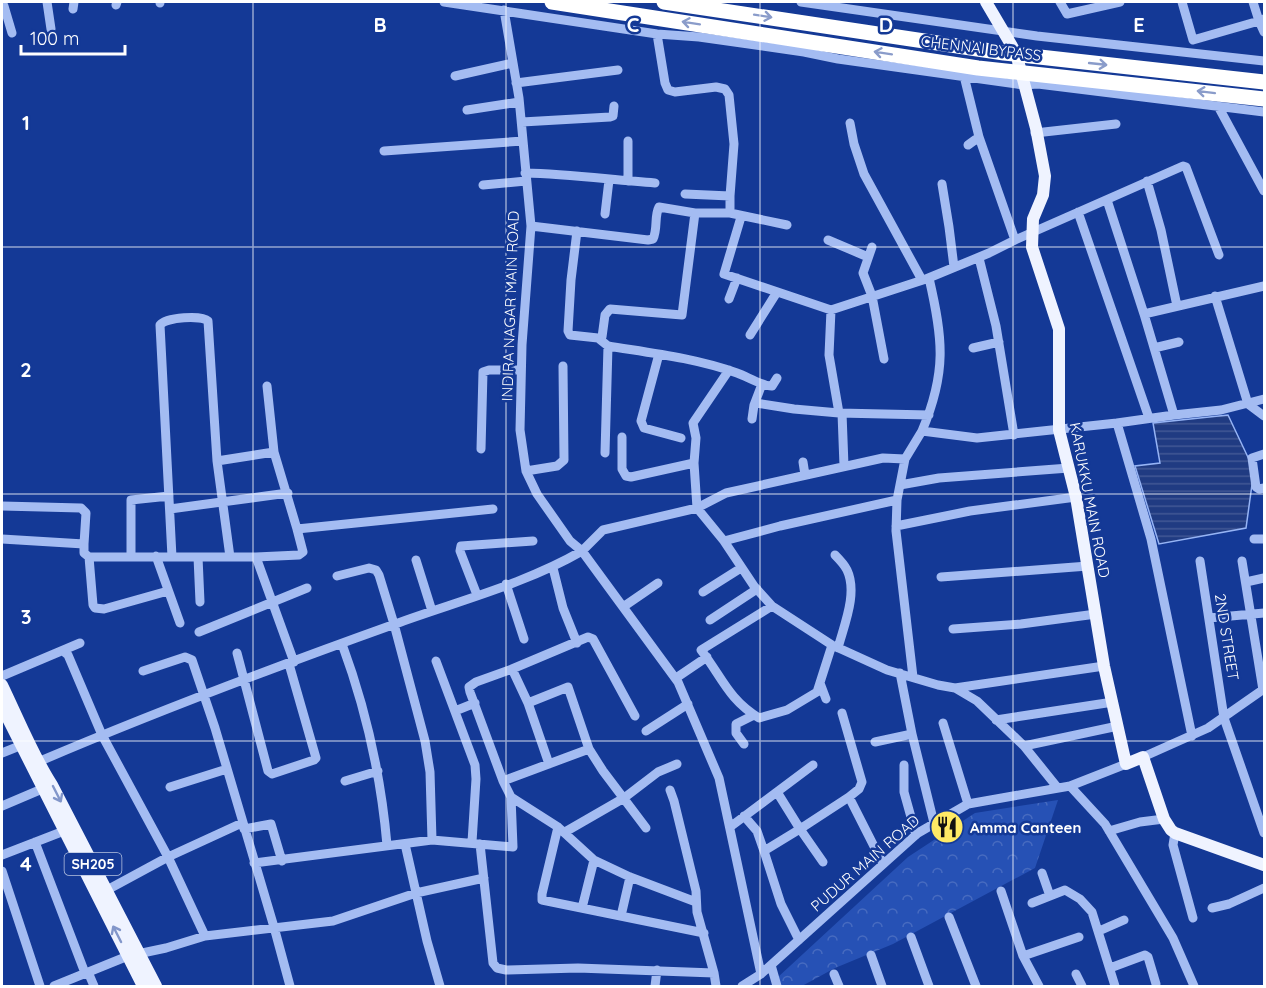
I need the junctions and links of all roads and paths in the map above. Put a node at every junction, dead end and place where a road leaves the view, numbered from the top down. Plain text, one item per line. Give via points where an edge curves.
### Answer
1 (48, 2) edge
2 (444, 2) edge
3 (552, 2) edge
4 (664, 2) edge
5 (801, 2) edge
6 (986, 2) edge
7 (1059, 2) edge
8 (1120, 2) edge
9 (1182, 2) edge
10 (1254, 2) edge
11 (3, 5) edge
12 (504, 10) junction
13 (1262, 20) edge
14 (51, 29) dead end
15 (1002, 30) junction
16 (1264, 32) edge
17 (12, 33) dead end
18 (657, 34) junction
19 (1264, 61) edge
20 (513, 63) junction
21 (1039, 65) junction
22 (618, 70) dead end
23 (454, 76) dead end
24 (964, 76) junction
25 (1264, 82) edge
26 (516, 83) junction
27 (1023, 85) junction
28 (1264, 99) edge
29 (519, 102) junction
30 (614, 106) dead end
31 (1218, 106) junction
32 (467, 110) dead end
33 (1264, 112) edge
34 (522, 122) junction
35 (850, 123) dead end
36 (1116, 123) dead end
37 (1035, 133) junction
38 (979, 137) junction
39 (522, 141) junction
40 (628, 141) dead end
41 (968, 145) dead end
42 (384, 151) dead end
43 (526, 177) junction
44 (609, 180) junction
45 (628, 181) junction
46 (1147, 182) junction
47 (655, 183) dead end
48 (942, 184) dead end
49 (483, 185) dead end
50 (1264, 191) edge
51 (685, 194) dead end
52 (730, 196) junction
53 (1107, 200) junction
54 (695, 213) junction
55 (730, 213) junction
56 (1078, 213) junction
57 (605, 214) dead end
58 (741, 217) junction
59 (787, 225) dead end
60 (531, 226) junction
61 (578, 231) junction
62 (1033, 232) junction
63 (828, 240) dead end
64 (1015, 240) junction
65 (872, 247) dead end
66 (1219, 255) dead end
67 (868, 257) junction
68 (979, 258) junction
69 (954, 267) junction
70 (737, 278) junction
71 (926, 279) junction
72 (1264, 286) edge
73 (777, 292) junction
74 (872, 296) junction
75 (1215, 296) junction
76 (729, 299) dead end
77 (1177, 306) junction
78 (831, 310) junction
79 (1144, 314) junction
80 (750, 335) dead end
81 (597, 338) junction
82 (999, 342) junction
83 (1179, 342) dead end
84 (608, 346) junction
85 (973, 348) dead end
86 (1154, 348) junction
87 (659, 354) junction
88 (884, 359) dead end
89 (563, 366) dead end
90 (521, 370) junction
91 (729, 370) junction
92 (777, 378) dead end
93 (762, 384) junction
94 (267, 386) dead end
95 (1264, 399) edge
96 (756, 403) junction
97 (1248, 404) junction
98 (841, 413) junction
99 (929, 415) junction
100 (1174, 415) junction
101 (1264, 416) edge
102 (1149, 418) junction
103 (752, 419) dead end
104 (1117, 423) junction
105 (922, 430) junction
106 (1059, 430) junction
107 (1014, 435) junction
108 (621, 437) dead end
109 (681, 438) dead end
110 (482, 449) dead end
111 (274, 452) junction
112 (605, 453) dead end
113 (1264, 454) edge
114 (905, 459) junction
115 (217, 461) junction
116 (803, 462) dead end
117 (694, 463) junction
118 (844, 466) junction
119 (1069, 468) junction
120 (526, 471) junction
121 (804, 475) junction
122 (900, 485) junction
123 (1264, 488) edge
124 (288, 493) junction
125 (169, 496) junction
126 (1076, 496) junction
127 (897, 500) junction
128 (221, 502) junction
129 (2, 506) edge
130 (697, 507) junction
131 (170, 509) junction
132 (493, 509) dead end
133 (896, 526) junction
134 (297, 529) junction
135 (2, 539) edge
136 (533, 541) dead end
137 (724, 541) junction
138 (84, 544) junction
139 (582, 550) junction
140 (835, 555) dead end
141 (131, 556) junction
142 (156, 556) junction
143 (89, 557) junction
144 (172, 557) junction
145 (198, 557) junction
146 (230, 557) junction
147 (256, 557) junction
148 (416, 560) dead end
149 (1200, 561) dead end
150 (1242, 561) dead end
151 (1088, 566) junction
152 (553, 568) junction
153 (741, 568) junction
154 (337, 576) dead end
155 (941, 577) dead end
156 (1264, 578) edge
157 (1246, 582) junction
158 (658, 583) dead end
159 (506, 584) junction
160 (307, 588) dead end
161 (757, 589) junction
162 (168, 591) junction
163 (703, 592) dead end
164 (477, 595) junction
165 (200, 602) dead end
166 (271, 602) junction
167 (772, 606) junction
168 (623, 607) junction
169 (432, 611) junction
170 (1264, 613) edge
171 (1096, 614) junction
172 (1250, 614) junction
173 (1209, 618) junction
174 (710, 620) dead end
175 (180, 623) dead end
176 (394, 624) junction
177 (953, 629) dead end
178 (199, 632) dead end
179 (524, 639) dead end
180 (80, 643) dead end
181 (577, 643) junction
182 (342, 644) junction
183 (835, 646) junction
184 (1260, 648) edge
185 (63, 651) junction
186 (237, 653) dead end
187 (706, 657) junction
188 (436, 661) dead end
189 (291, 663) junction
190 (1104, 666) junction
191 (512, 669) junction
192 (143, 670) dead end
193 (900, 673) junction
194 (2, 676) edge
195 (913, 676) junction
196 (676, 678) junction
197 (246, 680) junction
198 (820, 682) junction
199 (2, 685) edge
200 (956, 688) junction
201 (1264, 690) edge
202 (204, 696) junction
203 (826, 699) dead end
204 (1113, 702) junction
205 (475, 703) junction
206 (528, 703) junction
207 (688, 704) junction
208 (2, 707) edge
209 (455, 711) junction
210 (842, 713) dead end
211 (754, 715) junction
212 (635, 716) dead end
213 (1224, 718) junction
214 (996, 720) junction
215 (943, 723) dead end
216 (1118, 726) junction
217 (646, 731) dead end
218 (912, 734) junction
219 (102, 735) junction
220 (1192, 736) junction
221 (875, 742) dead end
222 (744, 744) dead end
223 (1024, 746) junction
224 (25, 747) junction
225 (589, 749) junction
226 (2, 753) edge
227 (1143, 757) junction
228 (38, 762) junction
229 (549, 764) junction
230 (677, 764) dead end
231 (1126, 764) junction
232 (813, 765) dead end
233 (904, 765) dead end
234 (227, 769) junction
235 (378, 771) junction
236 (345, 781) dead end
237 (503, 781) junction
238 (1070, 786) junction
239 (170, 787) dead end
240 (1057, 787) junction
241 (42, 789) junction
242 (670, 790) dead end
243 (777, 792) junction
244 (511, 797) junction
245 (849, 797) junction
246 (624, 798) junction
247 (968, 804) junction
248 (2, 806) edge
249 (744, 816) junction
250 (1164, 819) junction
251 (934, 823) junction
252 (243, 826) junction
253 (729, 827) junction
254 (646, 828) dead end
255 (800, 829) junction
256 (561, 830) junction
257 (64, 831) junction
258 (1109, 831) junction
259 (1175, 833) junction
260 (1264, 834) edge
261 (916, 835) junction
262 (432, 840) junction
263 (35, 842) junction
264 (476, 843) junction
265 (405, 844) junction
266 (387, 845) junction
267 (764, 851) junction
268 (2, 855) edge
269 (168, 857) junction
270 (594, 860) junction
271 (282, 861) junction
272 (823, 862) dead end
273 (254, 863) junction
274 (883, 864) junction
275 (1264, 865) edge
276 (2, 871) edge
277 (1042, 873) dead end
278 (630, 877) junction
279 (484, 878) junction
280 (4, 884) edge
281 (1264, 888) edge
282 (107, 890) junction
283 (1001, 891) dead end
284 (416, 893) junction
285 (1050, 896) junction
286 (696, 902) junction
287 (1032, 903) dead end
288 (582, 908) junction
289 (1212, 908) dead end
290 (621, 916) junction
291 (949, 917) dead end
292 (1193, 918) dead end
293 (1124, 920) dead end
294 (274, 927) junction
295 (1099, 932) junction
296 (704, 933) junction
297 (205, 936) junction
298 (911, 937) dead end
299 (1079, 937) dead end
300 (799, 940) junction
301 (133, 955) junction
302 (871, 956) dead end
303 (1023, 956) junction
304 (771, 965) junction
305 (1110, 968) junction
306 (657, 970) junction
307 (87, 973) junction
308 (714, 974) junction
309 (761, 974) junction
310 (834, 974) dead end
311 (1076, 974) dead end
312 (1156, 984) dead end
313 (1192, 986) edge
314 (40, 987) edge
315 (54, 987) edge
316 (94, 987) edge
317 (143, 987) edge
318 (156, 987) edge
319 (290, 987) edge
320 (440, 987) edge
321 (655, 987) edge
322 (716, 987) edge
323 (742, 987) edge
324 (777, 987) edge
325 (839, 987) edge
326 (882, 987) edge
327 (929, 987) edge
328 (976, 987) edge
329 (1039, 987) edge
330 (1082, 987) edge
331 (1116, 987) edge

1 - 14 street
2 - 12 street
21 -> 3 highway, CHENNAI BYPASS via 978,68
4 -> 21 highway, CHENNAI BYPASS via 1004,53
5 - 15 street
6 - 15 main road, KARUKKU MAIN ROAD
7 - 8 street via 1067,14
9 - 13 street via 1193,40
10 - 13 street
11 - 17 street
12 - 18 street
12 - 20 street, INDIRA NAGAR MAIN ROAD
13 - 16 street
15 - 19 street
15 - 27 main road, KARUKKU MAIN ROAD via 1016,53
18 - 24 street
18 - 52 street via 668,90 716,87 725,89 729,95 734,144
20 - 23 street
20 - 26 street, INDIRA NAGAR MAIN ROAD
21 -> 25 highway, CHENNAI BYPASS
28 -> 21 highway, CHENNAI BYPASS
22 - 26 street
24 - 27 street
24 - 38 street
26 - 29 street, INDIRA NAGAR MAIN ROAD
27 - 31 street
27 - 37 main road, KARUKKU MAIN ROAD
29 - 32 street
29 - 34 street, INDIRA NAGAR MAIN ROAD
30 - 34 street via 610,117
31 - 33 street
31 - 50 street
34 - 39 street, INDIRA NAGAR MAIN ROAD
35 - 71 street via 864,174
36 - 37 street
37 - 62 main road, KARUKKU MAIN ROAD via 1045,176
38 - 41 street
38 - 64 street
39 - 42 street
39 - 43 street, INDIRA NAGAR MAIN ROAD
40 - 45 street
43 - 44 street via 577,175
43 - 49 street
43 - 60 street, INDIRA NAGAR MAIN ROAD
44 - 45 street
44 - 57 street
45 - 47 street
46 - 53 street
46 - 66 street via 1186,167
46 - 77 street
48 - 69 street
51 - 52 street
52 - 55 street
53 - 56 street
53 - 79 street
54 - 55 street
54 - 61 street via 658,208 655,235 648,240
54 - 81 street via 682,315 610,309 605,315 602,337
55 - 58 street
56 - 62 street
56 - 102 street
58 - 59 street
58 - 70 street via 724,274
60 - 61 street
60 - 90 street, INDIRA NAGAR MAIN ROAD
61 - 81 street via 568,331
62 - 64 street
62 - 106 main road, KARUKKU MAIN ROAD via 1032,246 1059,329
63 - 67 street
64 - 68 street
65 - 67 street
67 - 74 street via 863,273
68 - 69 street
68 - 82 street
69 - 71 street
70 - 73 street
70 - 76 street
71 - 74 street
71 - 99 street via 936,312 940,358
72 - 75 street
73 - 78 street
73 - 80 street
74 - 78 street
74 - 88 street
75 - 77 street
75 - 97 street
77 - 79 street
78 - 98 street via 829,355
79 - 86 street
81 - 84 street
82 - 85 street
82 - 107 street
83 - 86 street
84 - 87 street
84 - 112 street
86 - 100 street
87 - 91 street via 708,362
87 - 109 street via 641,421 644,428
89 - 120 street via 564,460 557,466
90 - 110 street via 483,372
90 - 120 street, INDIRA NAGAR MAIN ROAD via 520,430
91 - 93 street
91 - 117 street via 693,423
92 - 93 street via 772,386
93 - 96 street
94 - 111 street
95 - 97 street
96 - 98 street
96 - 103 street
97 - 100 street
97 - 101 street
98 - 99 street
98 - 118 street
99 - 105 street
100 - 102 street
102 - 104 street
104 - 106 street
104 - 220 street via 1151,539
105 - 107 street via 977,438
105 - 114 street
106 - 107 street
106 - 119 main road, KARUKKU MAIN ROAD
108 - 117 street via 622,469 626,476
111 - 115 street
111 - 124 street
113 - 123 street via 1252,458 1256,487
114 - 118 street via 887,458
114 - 122 street
115 - 125 street via 208,321 202,317 163,321 160,325
115 - 128 street
116 - 121 street
117 - 130 street
118 - 121 street
119 - 122 street via 939,478
119 - 126 main road, KARUKKU MAIN ROAD
120 - 139 street, INDIRA NAGAR MAIN ROAD via 570,541
121 - 130 street via 726,493
122 - 127 street
124 - 128 street
124 - 134 street
125 - 131 street
125 - 141 street via 131,500
126 - 133 street
126 - 151 main road, KARUKKU MAIN ROAD
127 - 133 street
127 - 137 street
128 - 131 street
128 - 146 street
129 - 138 street via 81,507 86,513
130 - 137 street
130 - 139 street via 603,530
131 - 144 street
132 - 134 street
133 - 195 street
134 - 147 street via 303,546 299,555
135 - 138 street
136 - 164 street via 461,546 459,551
137 - 153 street
138 - 143 street via 84,553
139 - 152 street
139 - 168 street, INDIRA NAGAR MAIN ROAD
140 - 183 street via 851,584
141 - 142 street
141 - 143 street
142 - 144 street
142 - 162 street
143 - 162 street via 95,608 104,609
144 - 145 street
145 - 146 street
145 - 165 street
146 - 147 street
147 - 166 street
148 - 169 street
149 - 173 street, 2ND STREET
150 - 157 street
151 - 155 street
151 - 171 main road, KARUKKU MAIN ROAD
152 - 159 street
152 - 181 street
153 - 161 street
153 - 163 street
154 - 176 street via 369,568 376,570
156 - 157 street
157 - 172 street
158 - 168 street
159 - 164 street
159 - 179 street
160 - 166 street
161 - 167 street
161 - 174 street
162 - 175 street
164 - 169 street
166 - 178 street
166 - 189 street
167 - 183 street
167 - 187 street via 701,650
168 - 196 street, INDIRA NAGAR MAIN ROAD
169 - 176 street
170 - 172 street
171 - 177 street
171 - 190 main road, KARUKKU MAIN ROAD
172 - 173 street
172 - 184 street
173 - 213 street, 2ND STREET
176 - 182 street
176 - 262 street via 425,741
180 - 185 street
181 - 191 street
181 - 212 street via 588,637 598,644
182 - 189 street
182 - 235 street
183 - 193 street
183 - 198 street
184 - 201 street
185 - 194 street
185 - 219 street
186 - 197 street
187 - 196 street
187 - 211 street via 727,691
188 - 209 street
189 - 197 street
189 - 197 street via 314,760 269,773
190 - 200 street
190 - 204 main road, KARUKKU MAIN ROAD
191 - 205 street via 471,685
191 - 206 street
192 - 202 street via 189,657
193 - 195 street
193 - 218 street
195 - 200 street
196 - 207 street, INDIRA NAGAR MAIN ROAD
197 - 202 street
198 - 203 street
198 - 211 street via 817,692 787,711 759,718
199 - 224 main road, SH205
200 - 214 street
201 - 213 street
202 - 219 street
202 - 234 street
204 - 214 street
204 - 216 main road, KARUKKU MAIN ROAD
205 - 209 street
205 - 237 street
206 - 225 street via 567,687
206 - 229 street
207 - 217 street
207 - 253 street, INDIRA NAGAR MAIN ROAD via 719,778
208 - 224 main road, SH205
209 - 264 street via 475,765
210 - 245 street via 862,782
211 - 222 street via 736,724 736,733
213 - 220 street
213 - 260 street, 2ND STREET
214 - 223 street
215 - 247 street
216 - 223 street
216 - 231 main road, KARUKKU MAIN ROAD
218 - 221 street
218 - 251 street
219 - 228 street
219 - 269 street
220 - 227 street
223 - 240 street
224 - 226 street
224 - 228 main road, SH205
224 - 241 main road
225 - 229 street
225 - 246 street
227 - 231 main road
227 - 250 main road
228 -> 282 main road, SH205
229 - 237 street
230 - 246 street via 658,772
231 - 238 street, PUDUR MAIN ROAD
232 - 243 street
233 - 261 street via 904,792
234 - 239 street
234 - 252 street
235 - 236 street
235 - 266 street
237 - 244 street
238 - 240 street, PUDUR MAIN ROAD
238 - 258 street
240 - 247 street, PUDUR MAIN ROAD
241 - 248 street
241 - 257 main road
242 - 286 street
243 - 249 street
243 - 255 street
244 - 256 street
244 - 264 street via 513,847
245 - 255 street
245 - 274 street
246 - 254 street
246 - 256 street
247 - 251 street, PUDUR MAIN ROAD
249 - 253 street
249 - 267 street via 757,831
250 - 258 street
250 - 259 main road
251 - 261 street, PUDUR MAIN ROAD
252 - 269 street
252 - 271 street via 271,824
252 - 273 street
253 - 309 street, INDIRA NAGAR MAIN ROAD
255 - 267 street
255 - 272 street
256 - 270 street
256 - 288 street via 542,900
257 - 263 street
301 -> 257 main road
258 - 313 street via 1173,938
259 - 275 main road
259 - 292 street via 1173,845
261 - 274 street, PUDUR MAIN ROAD
262 - 264 street
262 - 265 street
263 - 268 street
263 - 307 street
264 - 279 street
265 - 266 street
265 - 284 street
266 - 271 street
267 - 300 street via 781,904
269 - 282 street
269 - 297 street
270 - 278 street
270 - 288 street
271 - 273 street
273 - 294 street
274 - 300 street, PUDUR MAIN ROAD
276 - 280 street
277 - 285 street
278 - 286 street
278 - 290 street
279 - 284 street
279 - 306 street via 496,968
280 - 314 street
281 - 289 street
282 - 301 main road, SH205
283 - 303 street
284 - 294 street via 333,921
284 - 320 street
285 - 287 street
285 - 295 street via 1065,890 1080,900 1092,912
286 - 296 street
288 - 290 street
290 - 296 street
291 - 328 street
293 - 295 street
294 - 297 street
294 - 319 street
295 - 305 street
296 - 308 street
297 - 301 street
298 - 327 street
299 - 303 street
300 - 304 street, PUDUR MAIN ROAD
301 - 307 street
301 - 317 main road
301 - 318 main road, SH205
302 - 326 street
303 - 329 street
304 - 309 street, PUDUR MAIN ROAD
304 - 324 street
305 - 312 street via 1145,955
305 - 331 street
306 - 308 street
306 - 321 street
307 - 315 street
307 - 316 street
308 - 322 street
309 - 323 street, PUDUR MAIN ROAD
310 - 325 street
311 - 330 street

